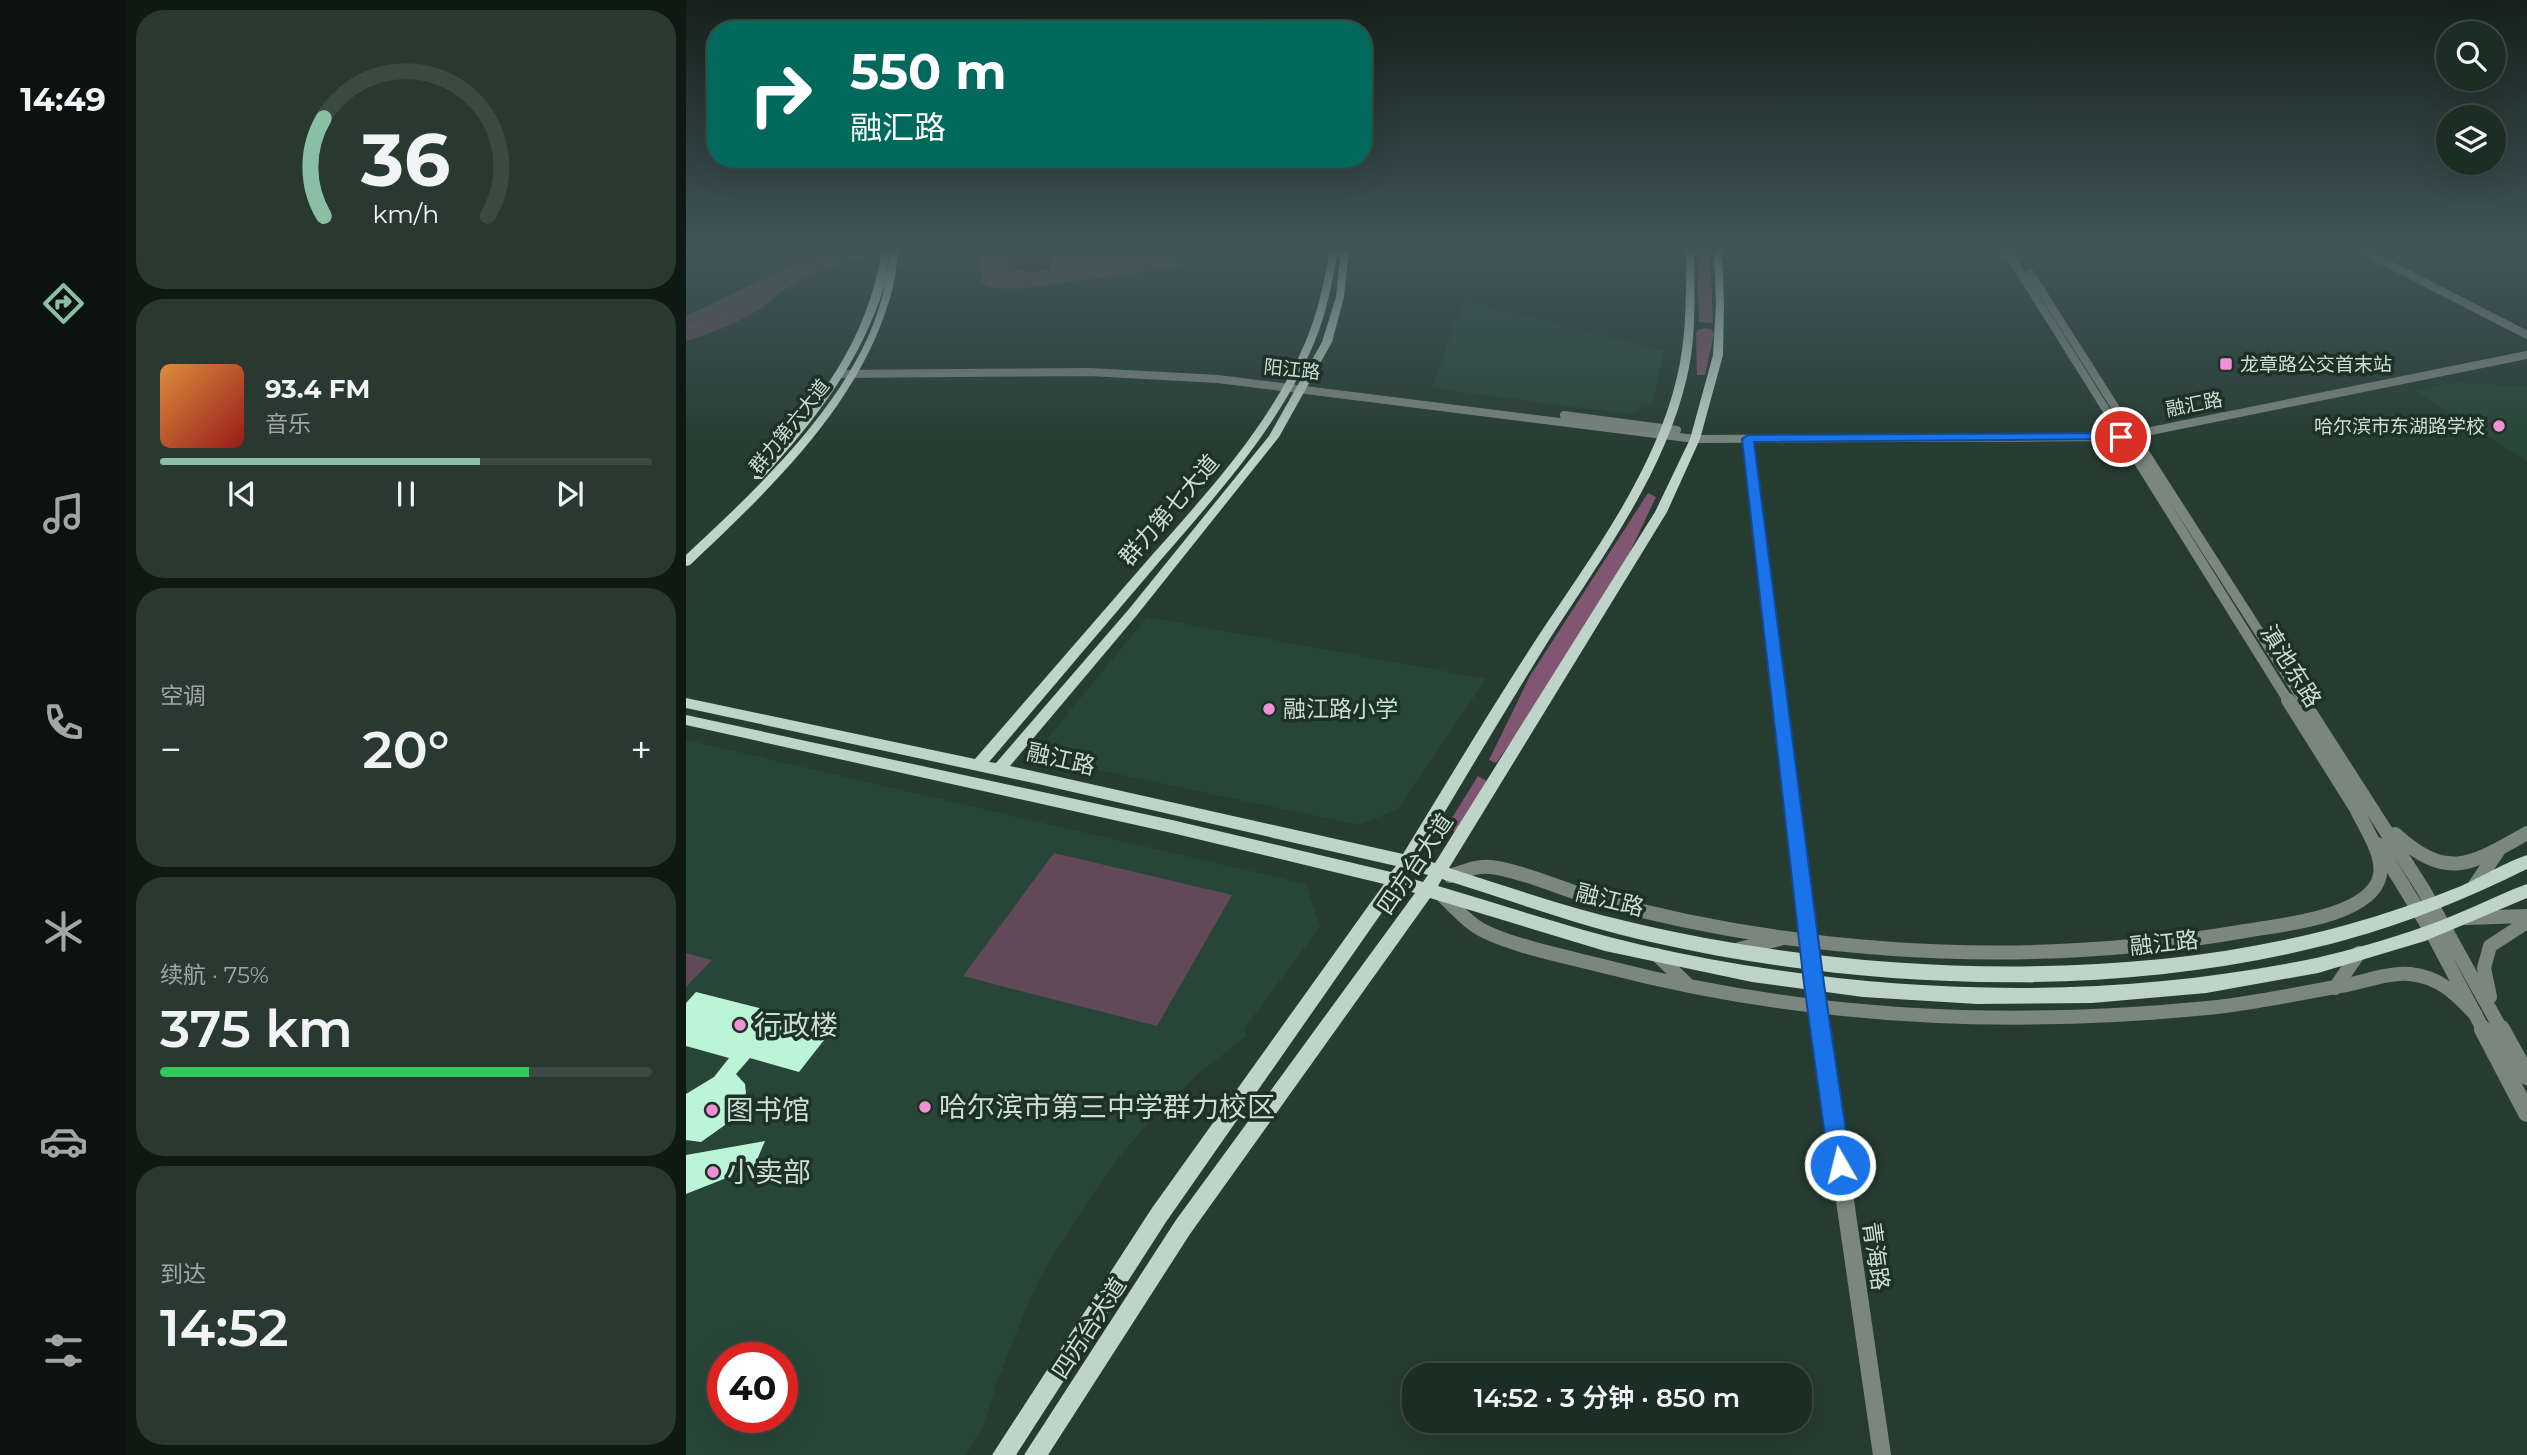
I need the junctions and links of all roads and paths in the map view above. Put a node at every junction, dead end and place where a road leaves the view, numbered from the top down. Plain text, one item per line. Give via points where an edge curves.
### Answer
1 (877, 318) edge
2 (1320, 318) edge
3 (1334, 318) edge
4 (1690, 318) edge
5 (1719, 318) edge
6 (2050, 318) edge
7 (2056, 318) edge
8 (2494, 318) edge
9 (2527, 335) edge
10 (2527, 348) edge
11 (2527, 355) edge
12 (849, 370) junction
13 (1290, 382) junction
14 (1305, 384) junction
15 (2124, 432) junction
16 (1664, 433) junction
17 (1697, 436) junction
18 (1748, 439) junction
19 (686, 550) edge
20 (686, 562) edge
21 (686, 703) edge
22 (686, 720) edge
23 (979, 764) junction
24 (1000, 768) junction
25 (2354, 806) junction
26 (2375, 814) junction
27 (2527, 833) edge
28 (2500, 848) junction
29 (1406, 862) junction
30 (2527, 862) edge
31 (1444, 874) junction
32 (1396, 879) junction
33 (2475, 885) junction
34 (1434, 890) junction
35 (2527, 891) edge
36 (2426, 908) junction
37 (2527, 916) edge
38 (2466, 918) junction
39 (2527, 922) edge
40 (2438, 928) junction
41 (1787, 937) junction
42 (1810, 941) junction
43 (1734, 951) junction
44 (2359, 953) junction
45 (1657, 955) junction
46 (1813, 964) junction
47 (1814, 984) junction
48 (1688, 986) junction
49 (2335, 988) junction
50 (1817, 1006) junction
51 (2476, 1015) junction
52 (2495, 1018) junction
53 (2527, 1076) edge
54 (2527, 1113) edge
55 (1003, 1455) edge
56 (1035, 1455) edge
57 (1882, 1455) edge

1 - 12 main road, 群力第六大道
2 - 13 main road, 群力第七大道
3 - 14 main road, 群力第七大道
4 - 16 main road, 四方台大道 via 1686,356
5 - 17 main road, 四方台大道 via 1719,343
6 - 15 street, 滇池东路
7 - 15 street, 滇池东路
8 - 9 street
10 - 15 street, 融汇路
11 - 15 street, 融汇路
12 - 13 street, 阳江路 via 1090,372
12 - 19 main road, 群力第六大道 via 762,473
12 - 20 main road, 群力第六大道 via 832,404 783,464
13 - 14 street, 阳江路
13 - 23 main road, 群力第七大道 via 1238,463
14 - 16 street, 阳江路
14 - 24 main road, 群力第七大道 via 1274,438
15 - 17 street, 融汇路
15 - 18 street, 融汇路
15 - 25 street, 滇池东路
15 - 26 street, 滇池东路
16 - 17 street, 阳江路
16 - 29 main road, 四方台大道 via 1627,509
17 - 18 street, 融汇路
17 - 31 main road, 四方台大道 via 1646,538
18 - 42 street, 青海路
21 - 23 main road, 融江路
22 - 32 main road, 融江路
23 - 24 main road, 融江路
24 - 29 main road, 融江路
25 - 36 street, 滇池东路
25 - 42 street via 2381,874 2368,896 2333,913 2220,937 2103,949 1972,952
26 - 28 street via 2427,862 2453,865
26 - 36 street, 滇池东路
27 - 28 street
28 - 33 street
29 - 31 main road, 融江路
29 - 32 main road, 四方台大道
30 - 33 main road, 融江路
31 - 34 main road, 四方台大道
31 - 41 street via 1489,867 1639,911
31 - 43 main road, 融江路 via 1623,928
32 - 34 main road, 融江路
32 - 55 main road, 四方台大道 via 1159,1215
33 - 36 main road, 融江路
34 - 45 main road, 融江路 via 1589,939
34 - 48 street via 1475,926 1520,944
34 - 56 main road, 四方台大道 via 1183,1227
35 - 38 main road, 融江路
36 - 40 street, 滇池东路
36 - 46 main road, 融江路 via 2296,947 2187,964 1991,973
37 - 38 street
38 - 40 main road, 融江路
39 - 52 street via 2499,938 2486,957 2486,985
40 - 44 main road, 融江路
40 - 51 street, 滇池东路
40 - 52 street, 滇池东路
41 - 42 street
41 - 43 street
42 - 46 street, 青海路
43 - 46 main road, 融江路
44 - 47 main road, 融江路 via 2255,977 2136,992 1973,996
44 - 49 street
45 - 47 main road, 融江路
45 - 48 street
46 - 47 street, 青海路
47 - 50 street, 青海路
48 - 50 street
49 - 50 street via 2210,1009 2123,1016 1982,1018
49 - 51 street via 2389,975 2422,975 2450,988
50 - 57 street, 青海路
51 - 54 street, 滇池东路
52 - 53 street, 滇池东路

